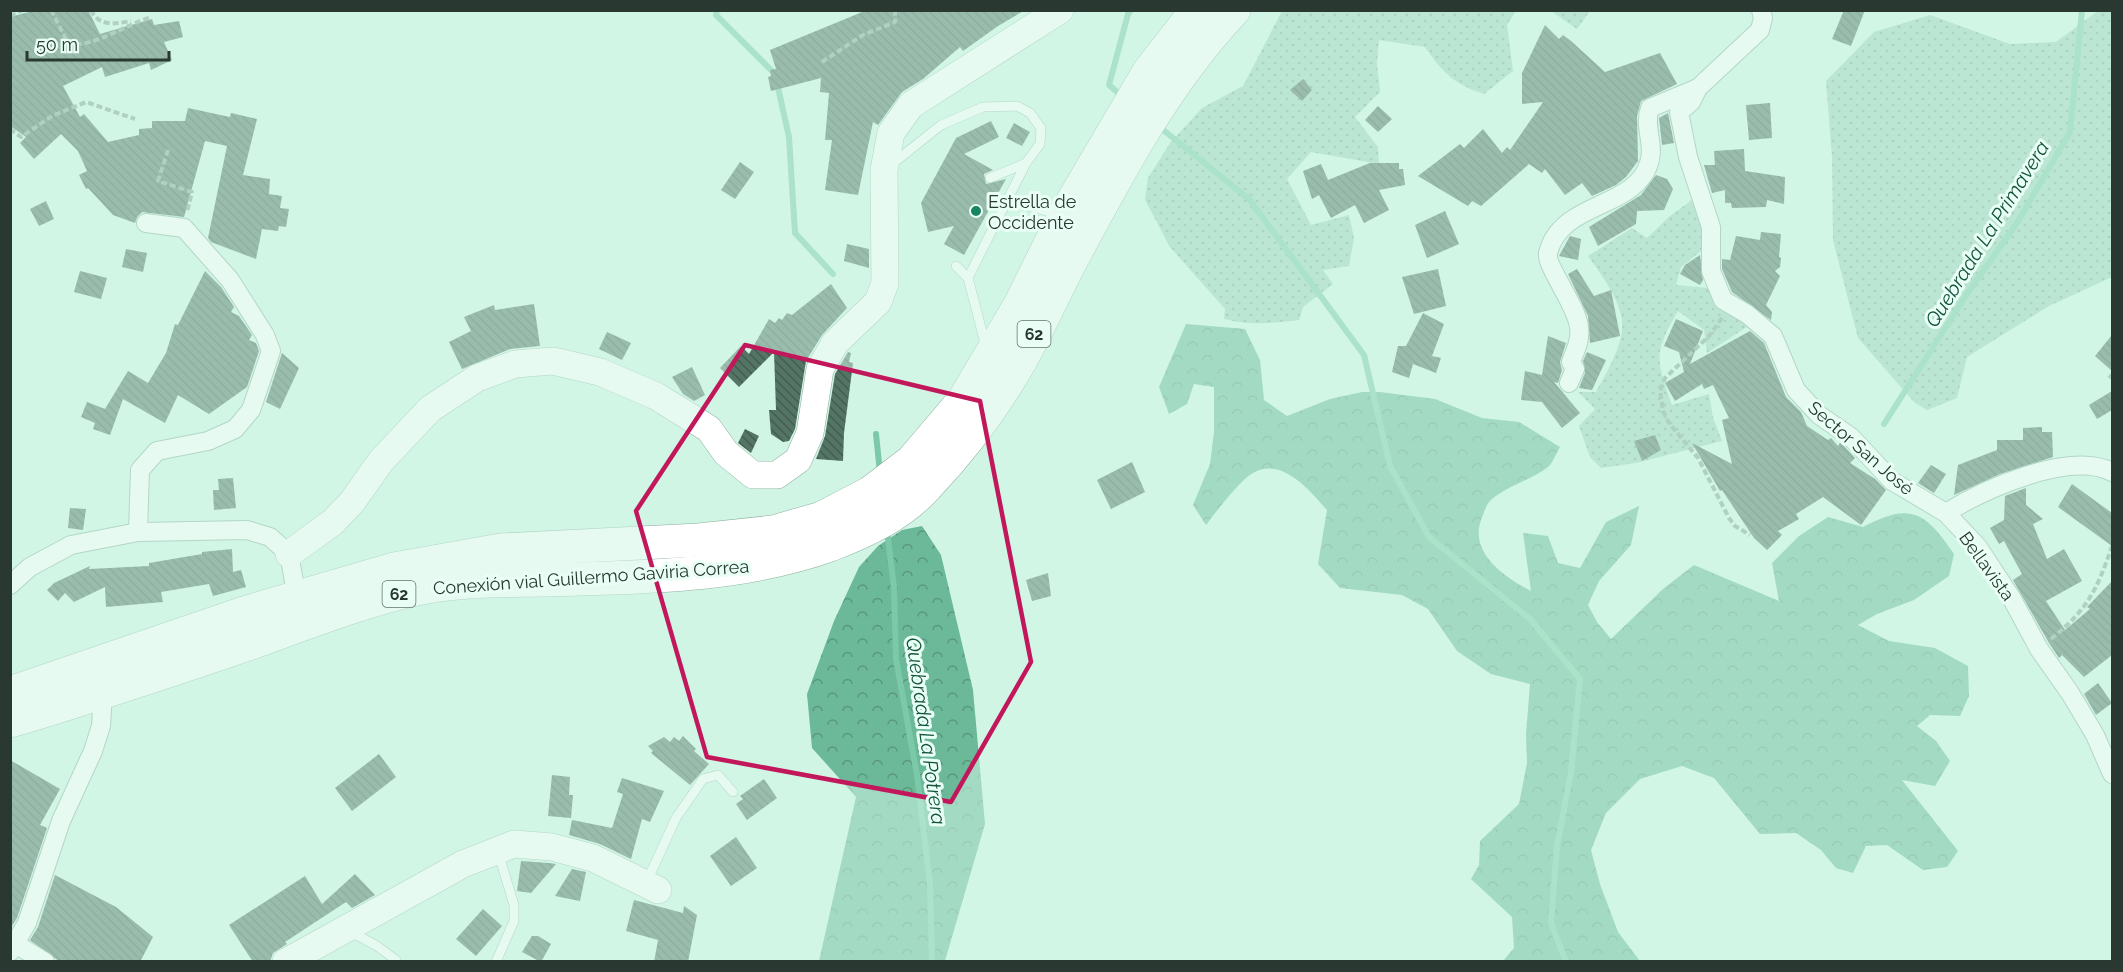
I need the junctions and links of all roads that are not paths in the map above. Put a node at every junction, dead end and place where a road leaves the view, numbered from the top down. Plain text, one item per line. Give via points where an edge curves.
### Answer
1 (1060, 10) edge
2 (1197, 10) edge
3 (1234, 10) edge
4 (1761, 10) edge
5 (1157, 83) junction
6 (1698, 88) junction
7 (1111, 160) junction
8 (1026, 163) junction
9 (884, 170) junction
10 (990, 178) dead end
11 (1007, 201) junction
12 (1064, 216) junction
13 (147, 223) dead end
14 (956, 266) dead end
15 (968, 278) junction
16 (989, 359) junction
17 (1569, 383) dead end
18 (2112, 472) edge
19 (919, 474) junction
20 (1946, 513) junction
21 (138, 532) junction
22 (801, 540) junction
23 (289, 554) junction
24 (10, 585) edge
25 (297, 598) junction
26 (10, 693) edge
27 (103, 694) junction
28 (10, 721) edge
29 (2112, 774) edge
30 (733, 792) dead end
31 (497, 850) junction
32 (652, 887) joint
33 (346, 929) junction
34 (12, 947) edge
35 (396, 960) edge
36 (45, 962) edge
37 (286, 962) edge
38 (496, 962) edge

1 - 9 street via 911,105 891,133
2 - 5 highway, Conexión vial Guillermo Gaviria Correa / 62
3 - 5 highway, Conexión vial Guillermo Gaviria Correa / 62
4 - 6 street, Sector San José via 1760,30
5 - 7 highway, Conexión vial Guillermo Gaviria Correa / 62
6 - 17 street via 1650,108 1652,154 1644,175 1635,185 1574,219 1553,237 1547,255 1549,264 1567,293 1580,329 1570,362 1575,369
6 - 20 street, Sector San José via 1691,102 1679,112 1688,157 1711,226 1712,272 1723,300 1773,336 1796,390 1819,415 1851,437 1892,481
7 - 12 highway, Conexión vial Guillermo Gaviria Correa / 62
7 - 19 highway, Conexión vial Guillermo Gaviria Correa / 62 via 1015,371 958,450
8 - 9 lane via 1040,144 1041,128 1030,113 1017,106 1002,105 963,113 941,125
8 - 10 lane
8 - 11 lane
9 - 23 street via 885,283 878,302 836,343 820,369 810,433 798,459 777,475 753,475 726,453 708,429 656,396 600,372 554,361 515,364 477,378 430,409 381,461 333,522
11 - 12 lane
11 - 15 lane
12 - 16 highway, Conexión vial Guillermo Gaviria Correa / 62
13 - 21 street via 184,228 230,280 271,351 251,410 236,429 208,441 157,451 140,470
14 - 15 lane
15 - 16 lane
16 - 19 highway, Conexión vial Guillermo Gaviria Correa / 62
18 - 20 street, Bellavista via 2082,465 2048,471 1997,485
19 - 22 highway, Conexión vial Guillermo Gaviria Correa / 62 via 906,506 864,531
20 - 29 street, Bellavista via 1978,547 2012,599 2039,649 2095,735
21 - 23 street via 247,530 270,537
21 - 24 street via 71,545 30,567
22 - 25 highway, Conexión vial Guillermo Gaviria Correa / 62 via 699,540 501,550 394,569
22 - 27 highway, Conexión vial Guillermo Gaviria Correa / 62 via 769,564 728,570 468,582 416,589 363,603
23 - 25 street
25 - 26 highway, Conexión vial Guillermo Gaviria Correa / 62
27 - 28 highway, Conexión vial Guillermo Gaviria Correa / 62
27 - 34 street via 101,726 93,751 61,821 27,922
30 - 32 lane via 718,775 703,779 676,818
31 - 32 street via 514,844 552,847 593,858
31 - 33 street via 463,864
31 - 38 lane via 512,897 514,921
33 - 35 lane
33 - 37 street
34 - 36 street

